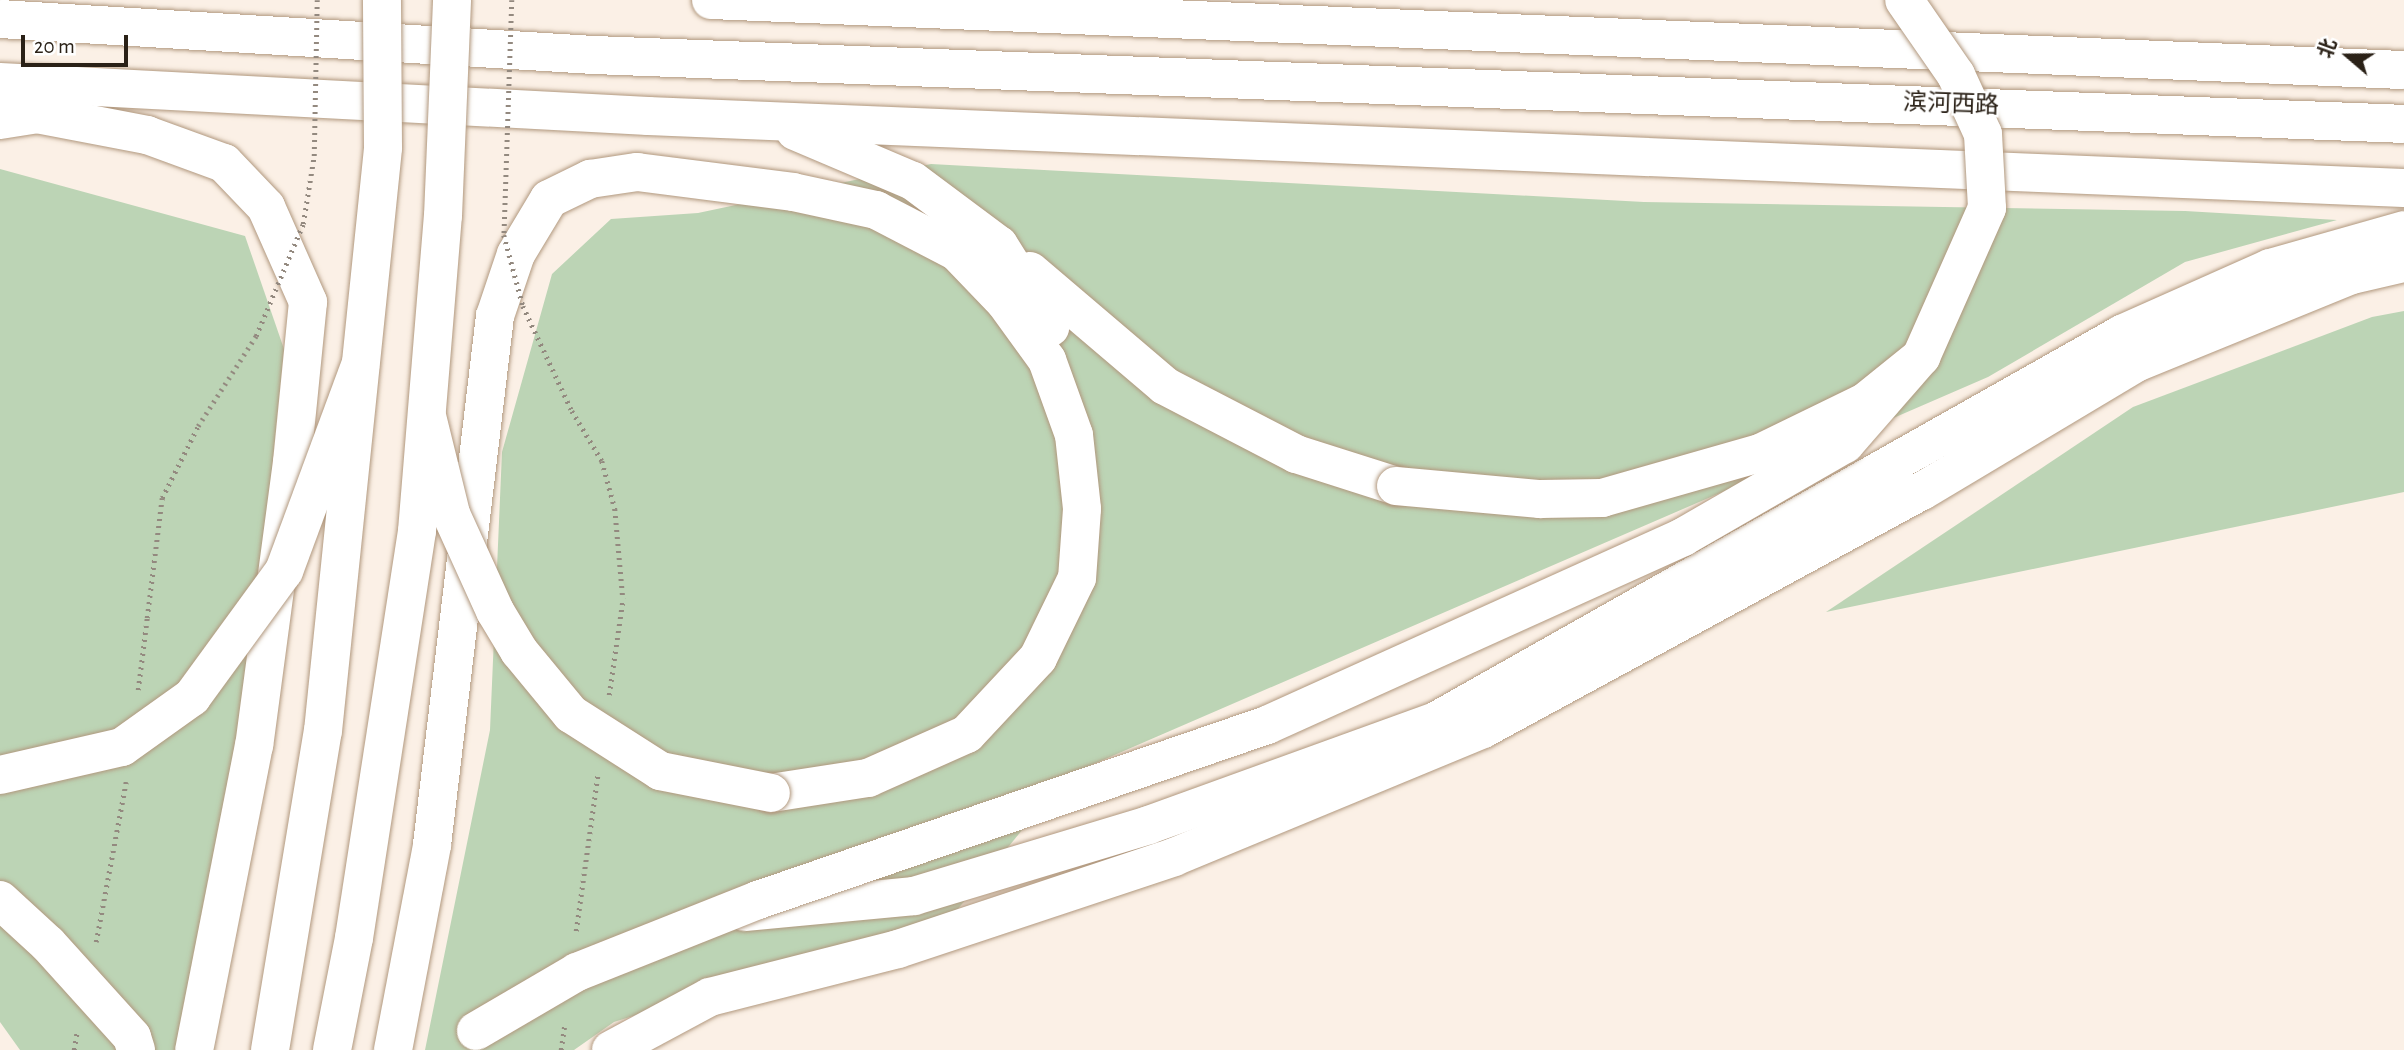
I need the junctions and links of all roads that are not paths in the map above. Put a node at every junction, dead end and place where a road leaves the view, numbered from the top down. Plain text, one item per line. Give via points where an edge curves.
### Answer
1 (382, 0) edge
2 (452, 0) edge
3 (710, 0) edge
4 (1904, 0) edge
5 (0, 19) edge
6 (2404, 70) edge
7 (0, 82) edge
8 (0, 120) edge
9 (771, 121) junction
10 (2404, 124) edge
11 (2404, 188) edge
12 (2404, 230) edge
13 (999, 245) junction
14 (2404, 263) edge
15 (1921, 357) junction
16 (360, 365) junction
17 (427, 416) junction
18 (1082, 509) junction
19 (0, 775) edge
20 (0, 900) edge
21 (722, 915) junction
22 (136, 1050) edge
23 (194, 1050) edge
24 (270, 1050) edge
25 (332, 1050) edge
26 (393, 1050) edge
27 (461, 1050) edge
28 (611, 1050) edge

1 - 16 main road, bridge via 383,148
2 - 17 main road, bridge via 443,216
3 - 6 main road
4 - 15 main road, bridge via 1956,75 1983,134 1987,208
5 - 10 main road, 滨河西路 via 594,55
7 - 9 main road
8 - 23 main road via 37,114 147,135 223,163 266,207 308,302 254,745
9 - 11 main road
9 - 13 main road via 913,181
12 - 21 main road via 2270,268 2122,334 1436,721 1149,825 914,896
13 - 15 main road, bridge via 1165,386 1296,454 1396,486 1541,499 1602,498 1760,453 1865,402
13 - 18 main road via 1049,322 1074,407
14 - 28 main road via 2352,275 2136,363 1922,491 1483,729 1174,857 898,949 710,997
15 - 21 main road, bridge via 1845,444 1683,537 1267,725
16 - 19 main road, bridge via 284,571 192,697 122,747
16 - 24 main road, bridge via 323,731
17 - 18 main road, bridge via 451,514 495,611 519,650 571,714 660,771 771,793 868,778 967,734 1038,658 1077,578
17 - 25 main road, bridge via 417,531 354,938
18 - 26 main road via 1074,435 1047,360 1005,302 957,252 876,210 723,181 636,172 590,179 549,199 516,254 495,316 432,845
20 - 22 main road, bridge via 113,1016 132,1037
21 - 27 main road, bridge via 577,972 476,1031

